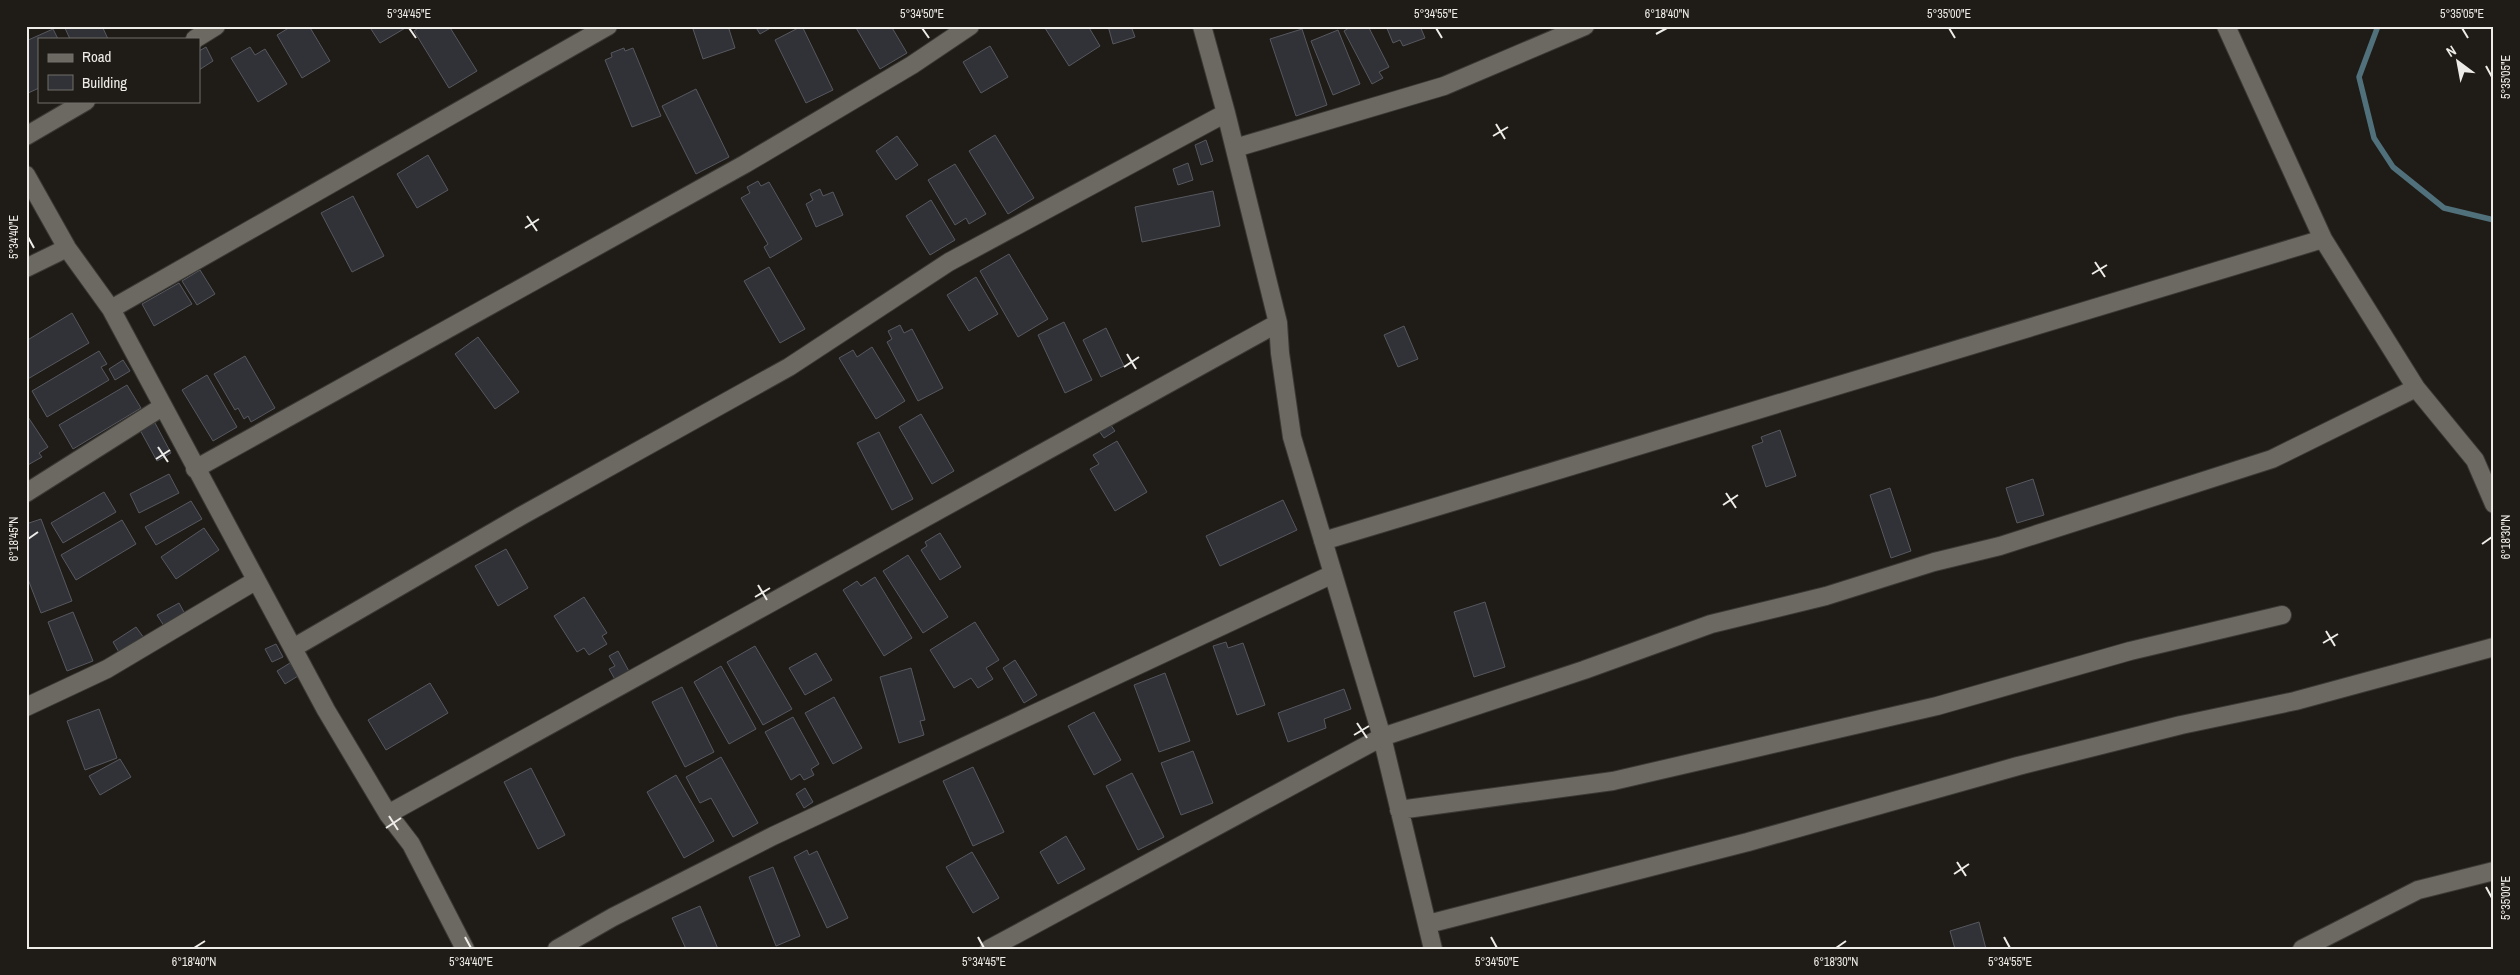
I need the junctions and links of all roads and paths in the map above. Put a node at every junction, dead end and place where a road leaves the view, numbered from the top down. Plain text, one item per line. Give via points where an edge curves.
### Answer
1 (216, 26) edge
2 (608, 26) edge
3 (970, 26) edge
4 (1202, 26) edge
5 (1585, 26) edge
6 (2226, 26) edge
7 (197, 38) edge
8 (84, 102) edge
9 (1226, 112) junction
10 (26, 136) edge
11 (1235, 148) junction
12 (26, 175) edge
13 (2323, 239) junction
14 (67, 248) junction
15 (26, 268) edge
16 (111, 309) junction
17 (1278, 323) junction
18 (2416, 388) junction
19 (162, 407) junction
20 (195, 469) junction
21 (26, 493) edge
22 (2494, 504) edge
23 (1323, 541) junction
24 (1333, 574) junction
25 (254, 580) junction
26 (2282, 615) dead end
27 (293, 648) junction
28 (2494, 648) edge
29 (26, 707) edge
30 (1382, 737) junction
31 (1399, 810) junction
32 (388, 814) junction
33 (2494, 871) edge
34 (1428, 924) junction
35 (465, 949) edge
36 (557, 949) edge
37 (989, 949) edge
38 (1433, 949) edge
39 (2302, 949) edge

1 - 7 street
2 - 16 street
3 - 20 street via 912,66 745,164
4 - 9 street
5 - 11 street via 1444,86
6 - 13 street
8 - 10 street
9 - 11 street
9 - 27 street via 949,262 789,367
11 - 17 street
12 - 14 street
13 - 18 street
13 - 23 street
14 - 15 street
14 - 16 street
16 - 19 street
17 - 23 street via 1292,437
17 - 32 street
18 - 22 street via 2475,460
18 - 30 street via 2272,460 2000,546 1934,562 1826,596 1711,624
19 - 20 street
19 - 21 street
20 - 25 street
23 - 24 street
24 - 30 street
24 - 36 street via 773,836
25 - 27 street
25 - 29 street via 107,669
26 - 31 street via 2130,650 1937,706 1612,781
27 - 32 street
28 - 34 street via 2295,701 2181,725 2018,766 1748,842
30 - 31 street
30 - 37 street
31 - 34 street
32 - 35 street via 412,844
33 - 39 street via 2418,890
34 - 38 street

